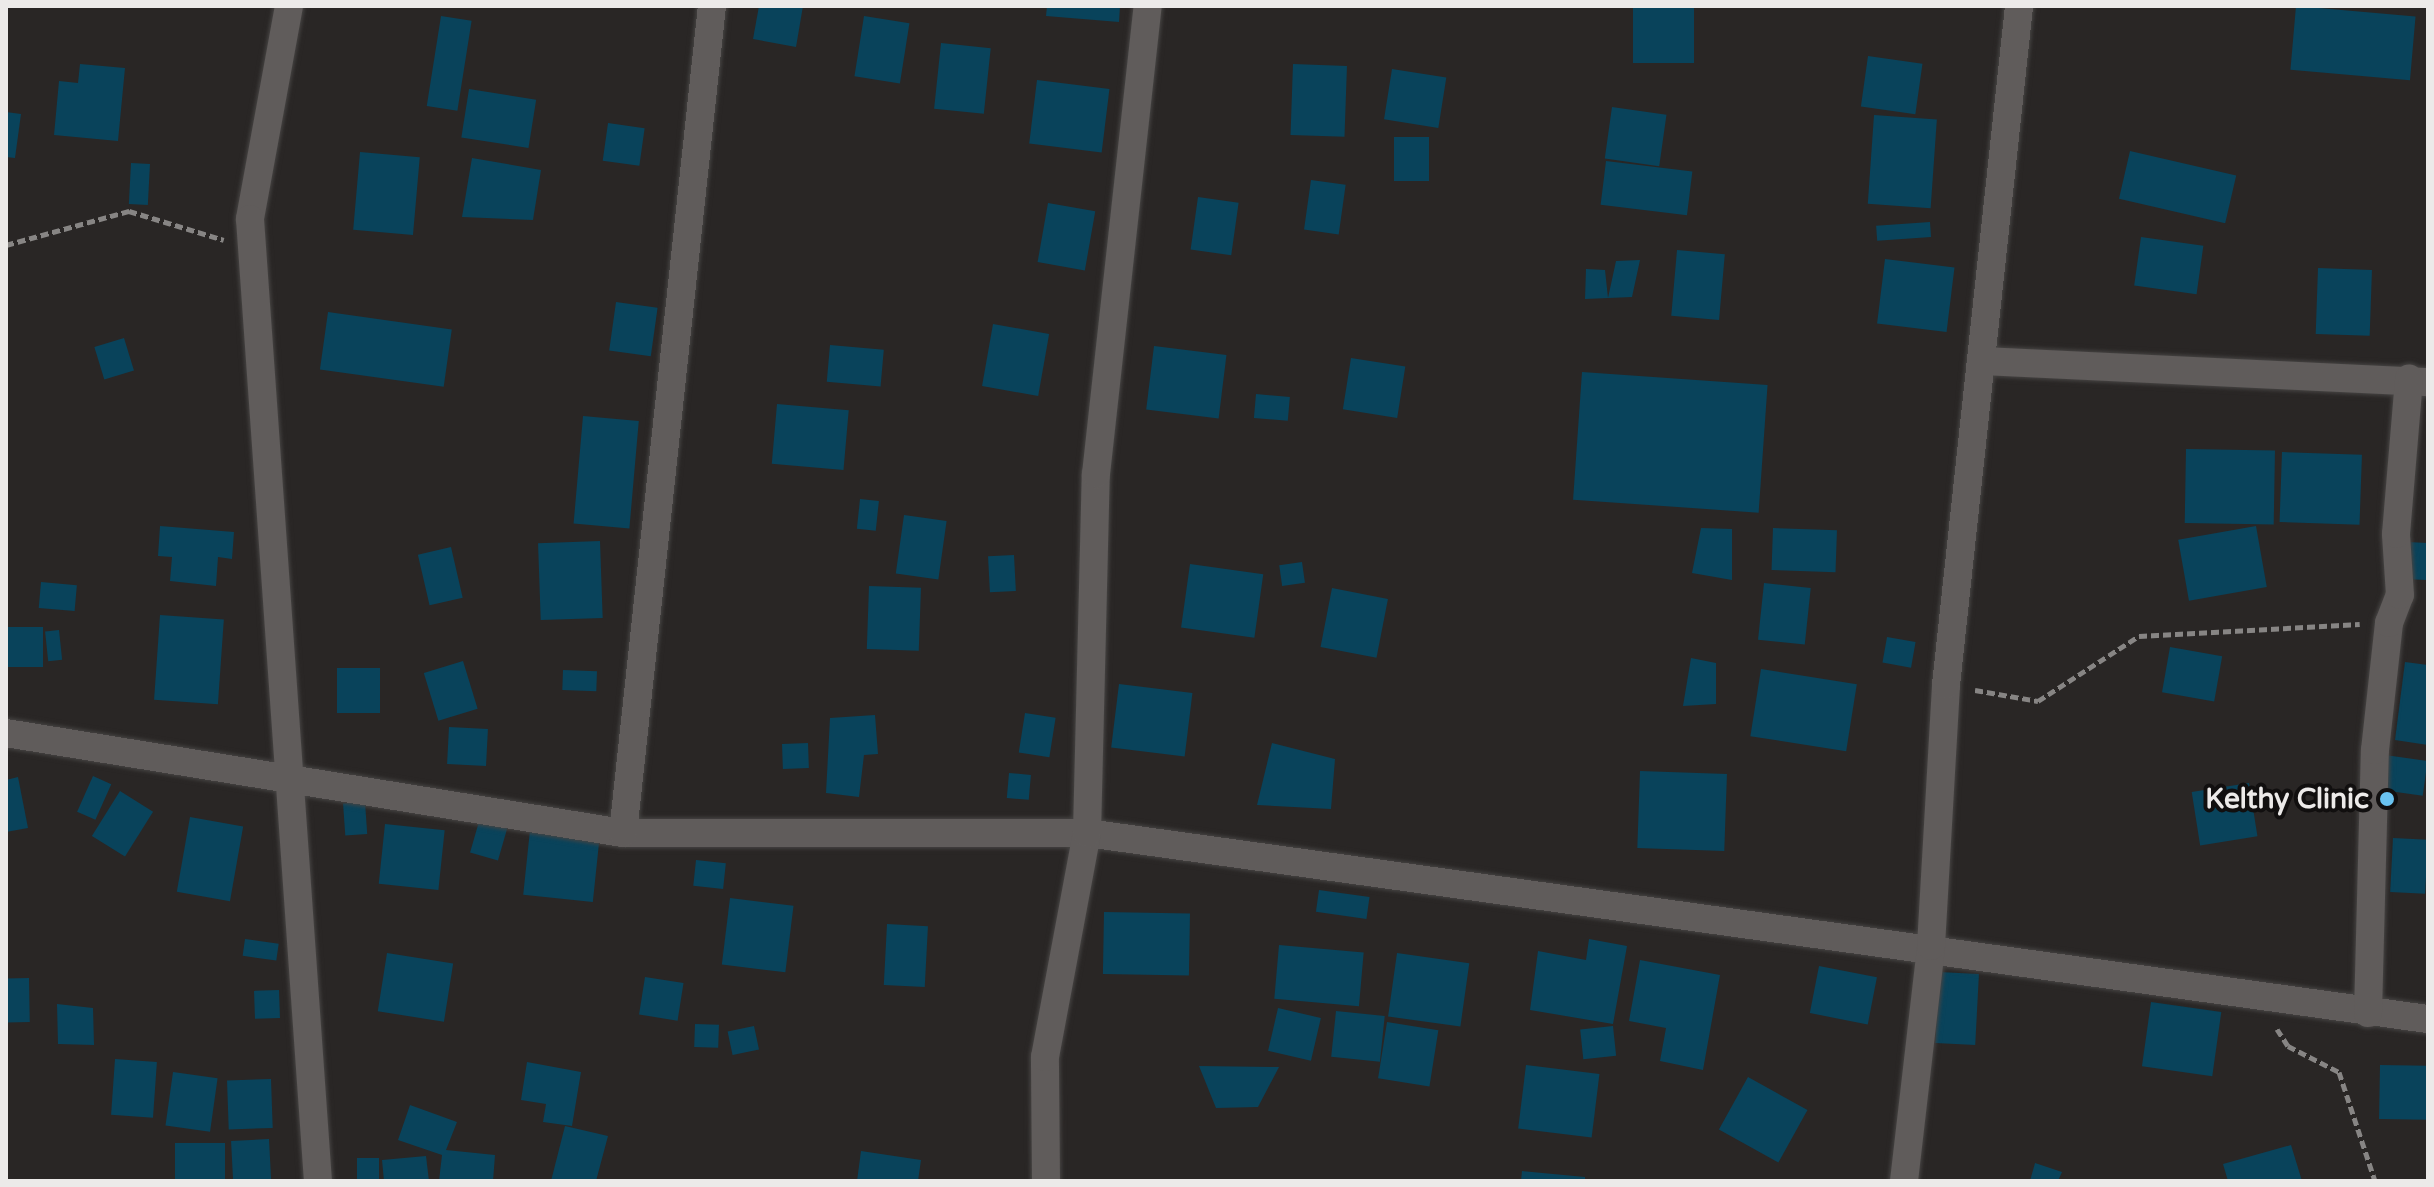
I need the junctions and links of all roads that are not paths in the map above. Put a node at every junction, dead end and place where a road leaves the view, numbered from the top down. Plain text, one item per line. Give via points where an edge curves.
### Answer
1 (289, 6) edge
2 (712, 6) edge
3 (1148, 6) edge
4 (2019, 6) edge
5 (1981, 361) junction
6 (2418, 381) edge
7 (6, 733) edge
8 (288, 776) junction
9 (623, 833) junction
10 (1087, 833) junction
11 (1931, 946) junction
12 (2368, 1013) junction
13 (2428, 1019) edge
14 (318, 1181) edge
15 (1046, 1181) edge
16 (1904, 1181) edge

1 - 8 street via 250,219
2 - 9 street
3 - 10 street via 1096,474
4 - 5 street
5 - 6 street
5 - 11 street via 1946,685
6 - 12 street via 2396,534 2400,595 2389,623 2375,750
7 - 8 street
8 - 9 street
8 - 14 street
9 - 10 street
10 - 11 street via 1817,936
10 - 15 street via 1045,1057
11 - 12 street via 2260,1001
11 - 16 street
12 - 13 street

